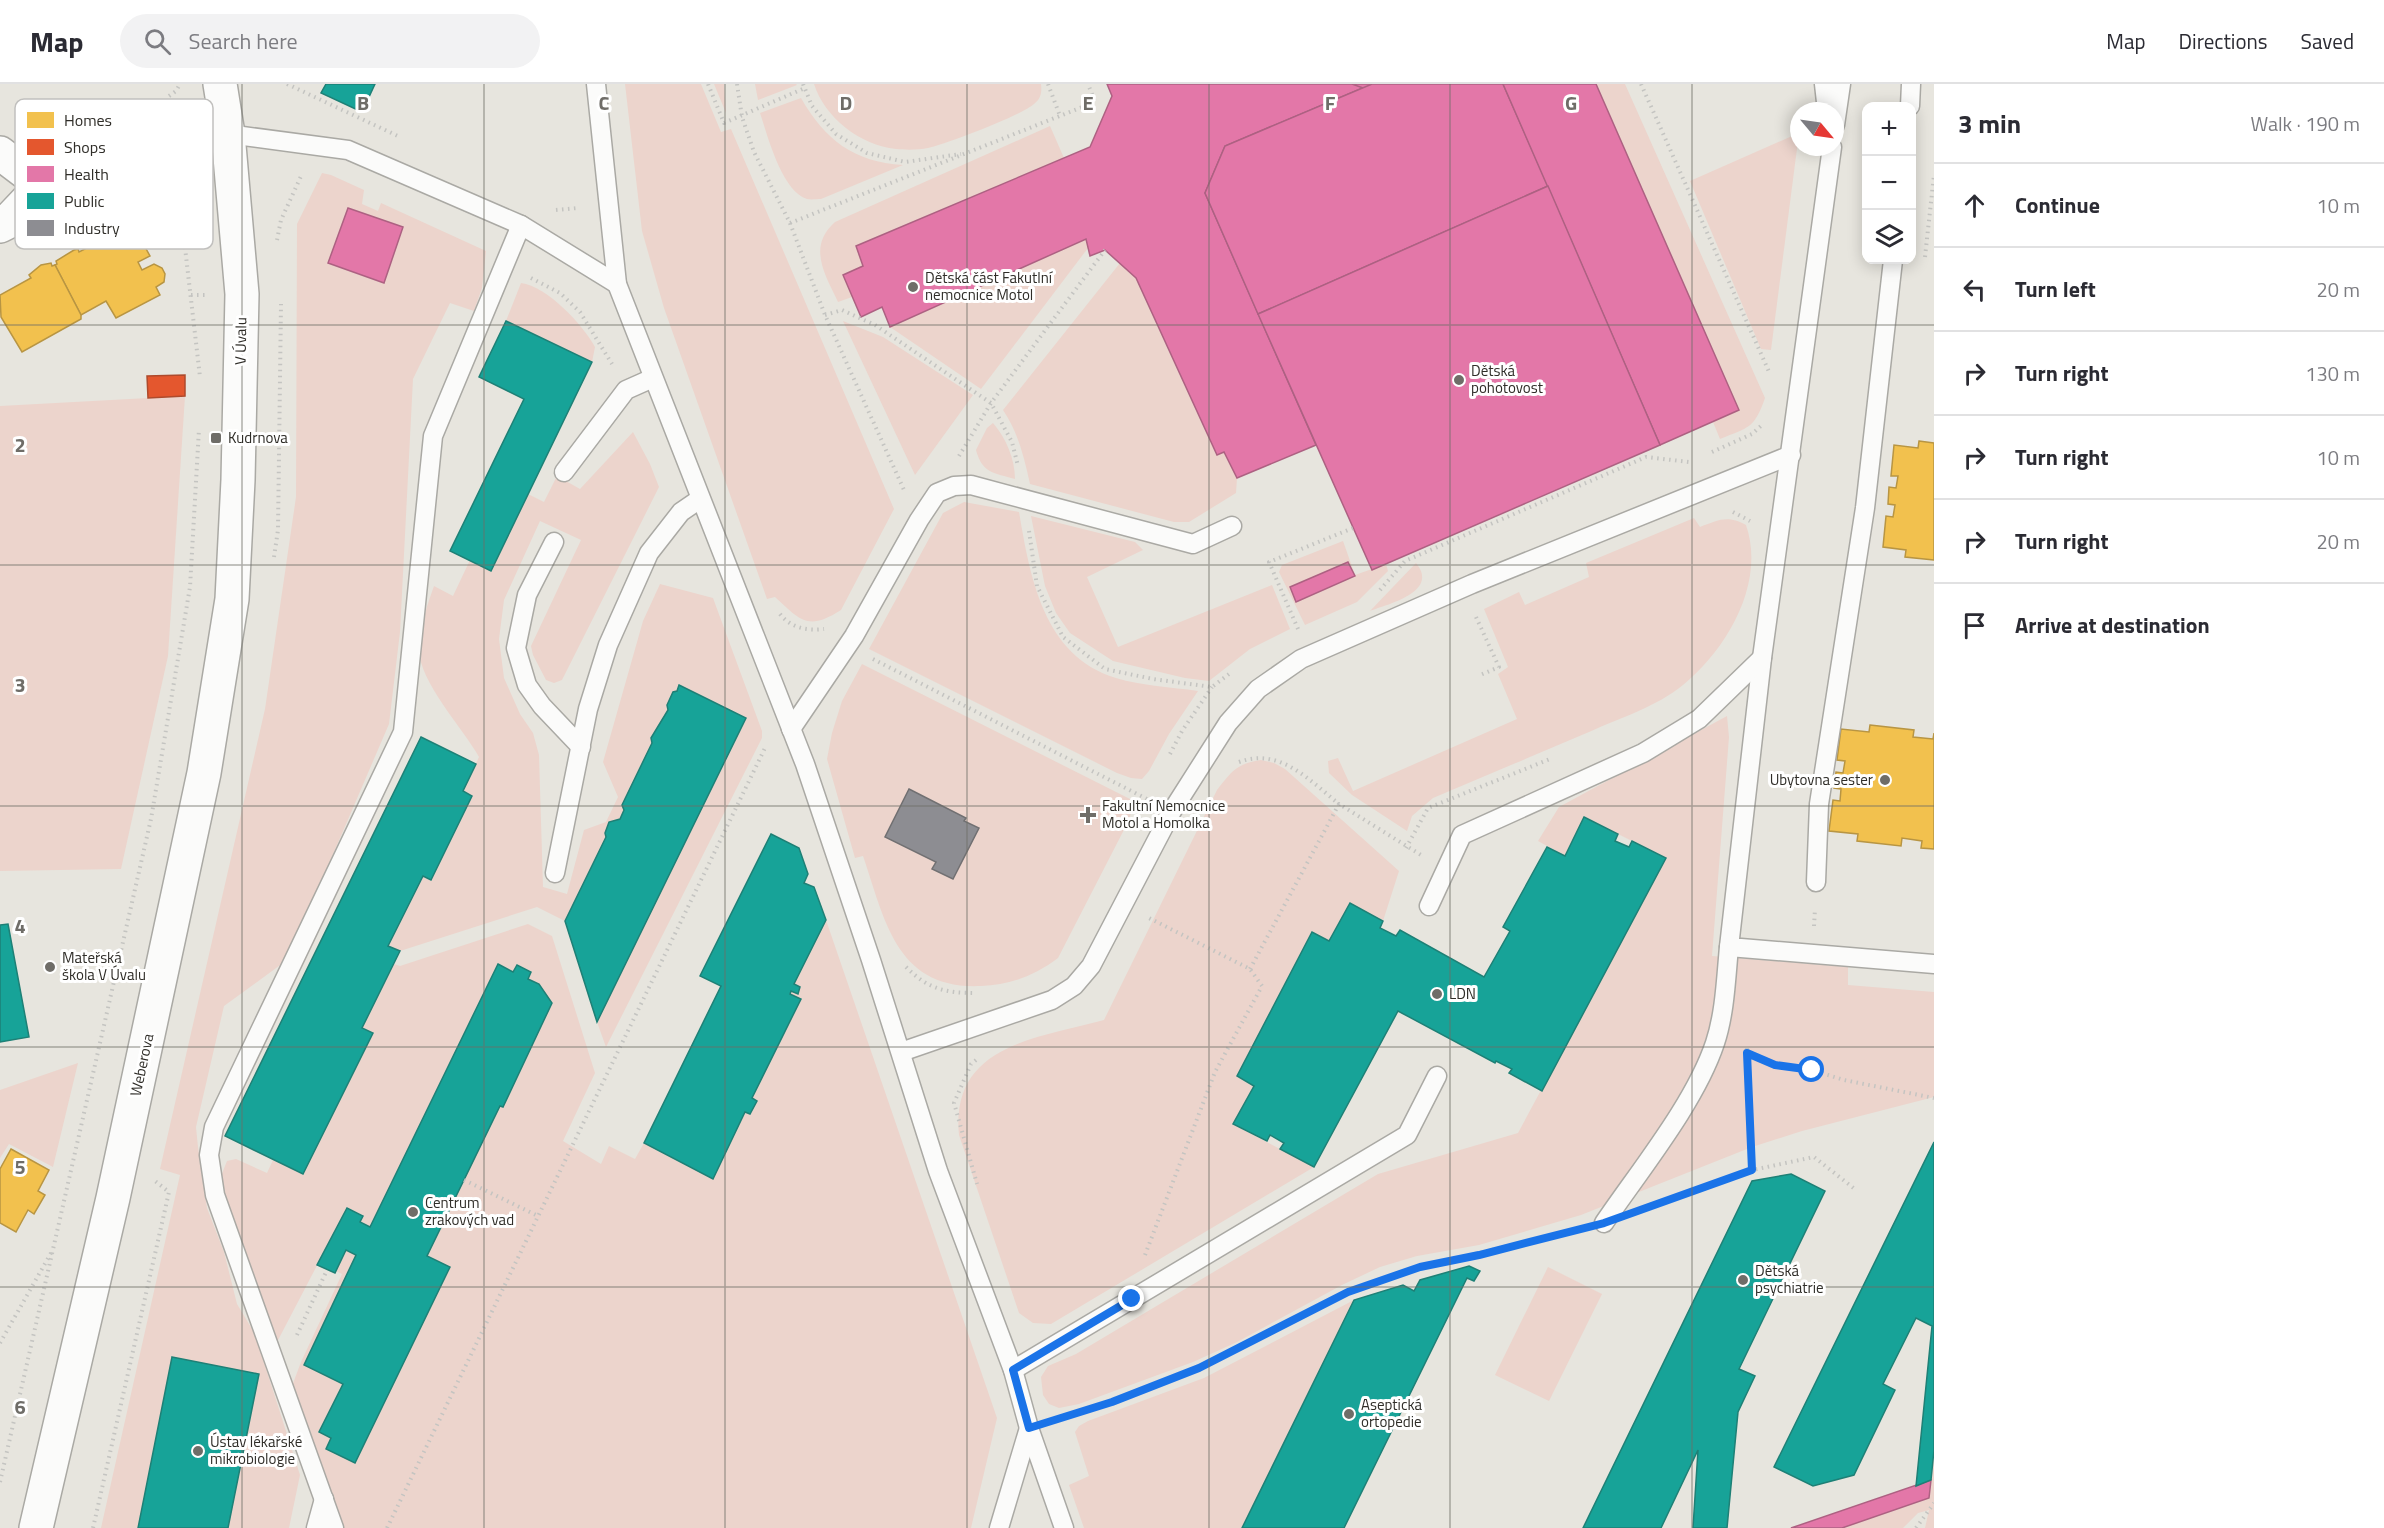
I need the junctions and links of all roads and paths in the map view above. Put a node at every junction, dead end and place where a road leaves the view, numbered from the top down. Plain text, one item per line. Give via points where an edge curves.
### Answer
1 (220, 84) edge
2 (287, 84) edge
3 (596, 84) edge
4 (708, 84) edge
5 (737, 84) edge
6 (1048, 84) edge
7 (1088, 84) edge
8 (1641, 84) edge
9 (1824, 84) edge
10 (1841, 84) edge
11 (1911, 84) edge
12 (804, 86) edge
13 (1826, 102) edge
14 (1838, 102) edge
15 (1910, 102) edge
16 (1060, 116) junction
17 (742, 117) junction
18 (213, 134) edge
19 (228, 134) junction
20 (403, 138) dead end
21 (0, 153) edge
22 (968, 153) junction
23 (1830, 156) edge
24 (15, 164) edge
25 (303, 172) dead end
26 (1934, 174) edge
27 (584, 205) dead end
28 (553, 210) dead end
29 (15, 214) edge
30 (790, 223) junction
31 (521, 225) junction
32 (0, 226) edge
33 (185, 249) edge
34 (275, 249) dead end
35 (1105, 250) dead end
36 (507, 259) junction
37 (1892, 264) edge
38 (1913, 264) edge
39 (617, 284) junction
40 (281, 302) dead end
41 (825, 315) junction
42 (653, 378) junction
43 (1771, 383) dead end
44 (201, 386) dead end
45 (626, 390) junction
46 (991, 403) junction
47 (199, 422) dead end
48 (1766, 423) dead end
49 (1710, 453) dead end
50 (1791, 455) junction
51 (1699, 458) dead end
52 (1019, 471) dead end
53 (564, 472) dead end
54 (937, 493) junction
55 (700, 499) junction
56 (1729, 511) dead end
57 (919, 520) junction
58 (1755, 524) dead end
59 (1232, 526) dead end
60 (1028, 527) dead end
61 (1353, 528) dead end
62 (554, 542) dead end
63 (273, 566) dead end
64 (1376, 596) dead end
65 (232, 599) joint
66 (1476, 617) dead end
67 (1301, 635) dead end
68 (870, 657) dead end
69 (1762, 658) junction
70 (1230, 673) dead end
71 (1478, 676) dead end
72 (791, 729) junction
73 (766, 745) dead end
74 (580, 747) junction
75 (1555, 757) dead end
76 (1233, 764) dead end
77 (1339, 804) junction
78 (1142, 809) dead end
79 (1406, 848) junction
80 (1446, 869) junction
81 (555, 873) dead end
82 (1816, 882) dead end
83 (1429, 906) dead end
84 (1146, 916) dead end
85 (1729, 947) junction
86 (900, 959) dead end
87 (1934, 964) edge
88 (1250, 969) junction
89 (978, 993) dead end
90 (1747, 1042) dead end
91 (901, 1052) junction
92 (1747, 1053) junction
93 (979, 1058) dead end
94 (1437, 1076) dead end
95 (1934, 1098) edge
96 (1752, 1170) junction
97 (152, 1178) dead end
98 (464, 1180) dead end
99 (1856, 1190) dead end
100 (980, 1192) dead end
101 (538, 1216) junction
102 (1604, 1223) junction
103 (54, 1247) junction
104 (1143, 1261) dead end
105 (327, 1270) dead end
106 (0, 1343) edge
107 (1013, 1370) junction
108 (279, 1374) junction
109 (1029, 1428) junction
110 (0, 1482) edge
111 (324, 1499) junction
112 (1934, 1503) edge
113 (36, 1528) edge
114 (93, 1528) edge
115 (316, 1528) edge
116 (333, 1528) edge
117 (387, 1528) edge
118 (999, 1528) edge
119 (1064, 1528) edge
120 (1916, 1528) edge

1 - 19 street, V Úvalu
2 - 20 path
3 - 39 lane
4 - 17 path via 724,123
5 - 17 path
6 - 16 path
7 - 16 path via 1095,102
8 - 43 path
9 - 13 lane
10 - 14 lane
11 - 15 lane
12 - 17 path
12 - 22 path via 812,106 836,134 867,153 906,162
16 - 22 path
17 - 30 path via 754,152
18 - 19 street
19 - 31 lane via 341,147
19 - 65 street, V Úvalu via 242,294
21 - 24 street
22 - 30 path
23 - 50 lane
25 - 34 path via 281,220
26 - 38 path via 1924,266
27 - 28 path via 576,210
29 - 32 street
30 - 41 path
31 - 36 lane
31 - 39 lane
33 - 44 path
35 - 46 path
36 - 45 path via 536,282 560,293 580,312
36 - 108 lane via 433,436 403,732 214,1127 209,1155 215,1195
37 - 82 lane via 1865,508 1819,804
39 - 42 lane
40 - 63 path via 278,530
41 - 46 path via 842,310 875,326
41 - 57 path
42 - 45 lane
42 - 55 lane
45 - 53 lane
46 - 52 path via 1012,442
46 - 54 path
47 - 103 path via 190,587 151,819
48 - 49 path via 1752,434
50 - 69 lane
50 - 91 lane via 1472,584 1301,659 1258,689 1228,723 1172,811 1091,966 1074,986 1052,1000
51 - 64 path via 1688,463 1646,458 1635,462 1405,561
54 - 57 lane
54 - 59 lane via 971,485 1193,544
55 - 72 lane
55 - 74 lane via 681,512 649,553 608,645
56 - 58 path
57 - 72 lane via 854,636
60 - 70 path via 1037,586 1063,637 1105,669 1212,687
61 - 67 path via 1269,562
62 - 74 lane via 527,595 516,648 527,685
65 - 113 street, Weberova via 204,773 113,1198
66 - 71 path via 1499,667
68 - 78 path via 1147,799
69 - 80 lane via 1699,719 1643,753 1462,835
69 - 85 lane
72 - 91 lane
73 - 101 path
74 - 81 lane
75 - 79 path via 1428,808
76 - 77 path via 1254,756 1276,759 1298,771
77 - 79 path
77 - 88 path
79 - 80 path
80 - 83 lane
84 - 88 path
85 - 87 lane
85 - 102 lane via 1716,1043 1689,1098
86 - 89 path via 920,981 951,993
88 - 104 path via 1262,986 1215,1072
90 - 92 path
91 - 107 lane via 938,1171
92 - 95 path via 1775,1065
92 - 96 path
93 - 100 path via 971,1064 954,1103
94 - 107 lane via 1407,1135
96 - 99 path via 1814,1157
96 - 102 path
97 - 114 path via 169,1192
98 - 101 path
101 - 117 path
102 - 109 path via 1420,1267 1348,1292 1199,1368 1112,1402
103 - 106 path
103 - 110 path
105 - 108 path
107 - 109 lane
108 - 111 lane
109 - 118 lane
109 - 119 lane
111 - 115 lane
111 - 116 lane
112 - 120 path

